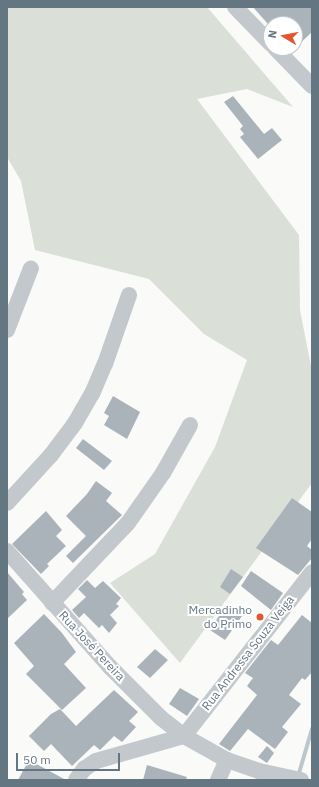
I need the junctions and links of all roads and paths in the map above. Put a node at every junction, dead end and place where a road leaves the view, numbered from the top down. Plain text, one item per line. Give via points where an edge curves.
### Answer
1 (236, 7) edge
2 (263, 36) edge
3 (283, 56) edge
4 (312, 86) edge
5 (31, 268) dead end
6 (129, 295) dead end
7 (7, 330) edge
8 (190, 425) dead end
9 (7, 503) edge
10 (7, 551) edge
11 (312, 572) edge
12 (52, 602) junction
13 (184, 736) junction
14 (227, 760) junction
15 (76, 780) edge
16 (218, 780) edge
17 (301, 780) edge

1 - 2 street
3 - 4 street
5 - 7 street
6 - 9 street via 92,394 51,455
8 - 12 street via 163,473 128,523
10 - 12 street, Rua José Pereira
11 - 13 street, Rua Andressa Souza Veiga
12 - 13 street, Rua José Pereira via 110,667 161,718
13 - 14 street, Rua José Pereira
13 - 15 street via 96,761 84,769
14 - 16 street
14 - 17 street, Rua José Pereira via 259,771

